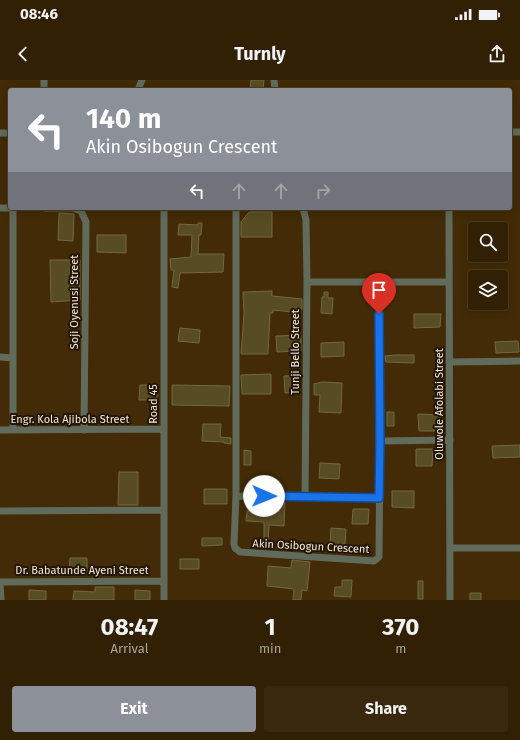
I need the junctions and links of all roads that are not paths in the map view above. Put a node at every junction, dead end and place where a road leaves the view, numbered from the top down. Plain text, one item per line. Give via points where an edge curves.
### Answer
1 (11, 210) edge
2 (76, 210) edge
3 (164, 210) edge
4 (236, 210) edge
5 (304, 210) edge
6 (449, 210) edge
7 (307, 282) junction
8 (379, 282) junction
9 (449, 282) junction
10 (0, 358) edge
11 (12, 358) junction
12 (520, 361) edge
13 (449, 362) junction
14 (164, 429) junction
15 (0, 430) edge
16 (13, 430) junction
17 (84, 430) junction
18 (450, 440) junction
19 (380, 441) junction
20 (236, 496) junction
21 (305, 497) junction
22 (379, 498) junction
23 (164, 510) junction
24 (0, 511) edge
25 (450, 548) junction
26 (520, 548) edge
27 (164, 581) junction
28 (0, 582) edge
29 (1, 600) edge
30 (164, 600) edge
31 (450, 600) edge

1 - 11 street
2 - 17 street, Soji Oyenusi Street via 81,212 86,222
3 - 14 street, Road 45
4 - 20 street, Akin Osibogun Crescent
5 - 7 street, Tunji Bello Street via 306,220
6 - 9 street, Oluwole Afolabi Street
7 - 8 street
7 - 21 street, Tunji Bello Street
8 - 9 street
8 - 19 street, Akin Osibogun Crescent
9 - 13 street, Oluwole Afolabi Street
10 - 11 street
11 - 16 street
12 - 13 street
13 - 18 street, Oluwole Afolabi Street
14 - 17 street, Engr. Kola Ajibola Street
14 - 23 street, Road 45
15 - 16 street, Engr. Kola Ajibola Street
16 - 17 street, Engr. Kola Ajibola Street
18 - 19 street
18 - 25 street, Oluwole Afolabi Street
19 - 22 street, Akin Osibogun Crescent
20 - 21 street
20 - 22 street, Akin Osibogun Crescent via 234,544 240,552 374,561 379,555
21 - 22 street
23 - 24 street
23 - 27 street, Road 45
25 - 26 street
25 - 31 street, Oluwole Afolabi Street
27 - 28 street, Dr. Babatunde Ayeni Street
27 - 30 street, Road 45
28 - 29 street

